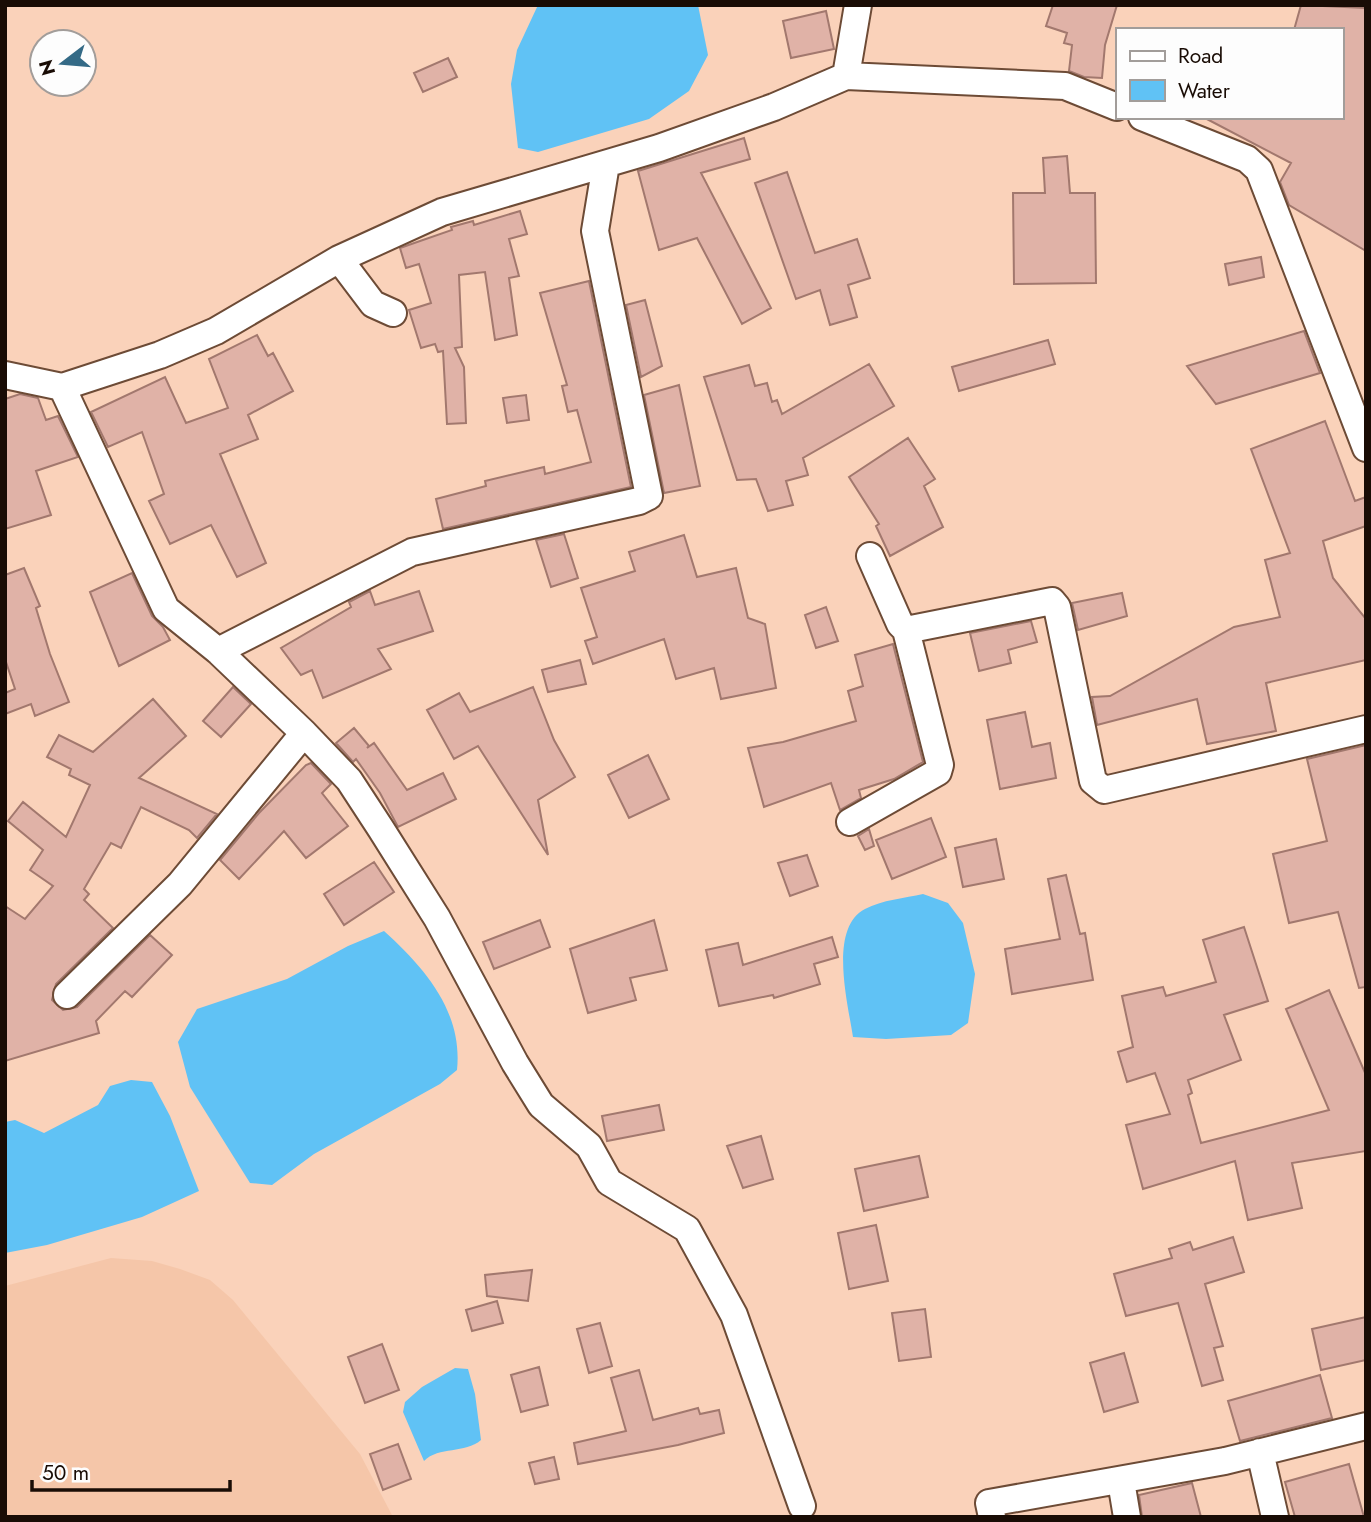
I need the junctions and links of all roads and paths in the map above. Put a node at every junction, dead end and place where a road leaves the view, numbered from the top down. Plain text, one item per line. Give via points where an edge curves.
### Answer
1 (858, 5) edge
2 (846, 76) junction
3 (1116, 107) edge
4 (1147, 119) edge
5 (606, 164) junction
6 (339, 259) junction
7 (393, 313) dead end
8 (5, 374) edge
9 (62, 387) junction
10 (1366, 448) edge
11 (870, 556) dead end
12 (906, 630) junction
13 (218, 651) junction
14 (1366, 729) edge
15 (304, 733) junction
16 (849, 822) dead end
17 (66, 995) dead end
18 (1366, 1426) edge
19 (1259, 1452) junction
20 (1121, 1481) junction
21 (802, 1506) dead end
22 (992, 1517) edge
23 (1127, 1517) edge
24 (1275, 1517) edge

1 - 2 street
2 - 3 street via 1065,86
2 - 5 street via 774,107
4 - 10 street via 1247,159 1259,170
5 - 6 street via 442,212
5 - 13 street via 595,231 649,496 412,552
6 - 7 street via 373,304
6 - 9 street via 216,331
8 - 9 street
9 - 13 street via 166,609
11 - 12 street
12 - 14 street via 1052,601 1057,607 1093,780 1104,790
12 - 16 street via 938,772
13 - 15 street
15 - 17 street via 180,884
15 - 21 street via 349,780 381,829 437,918 541,1105 589,1146 609,1182 687,1229 734,1315
18 - 19 street
19 - 20 street
19 - 24 street
20 - 22 street via 989,1503
20 - 23 street

